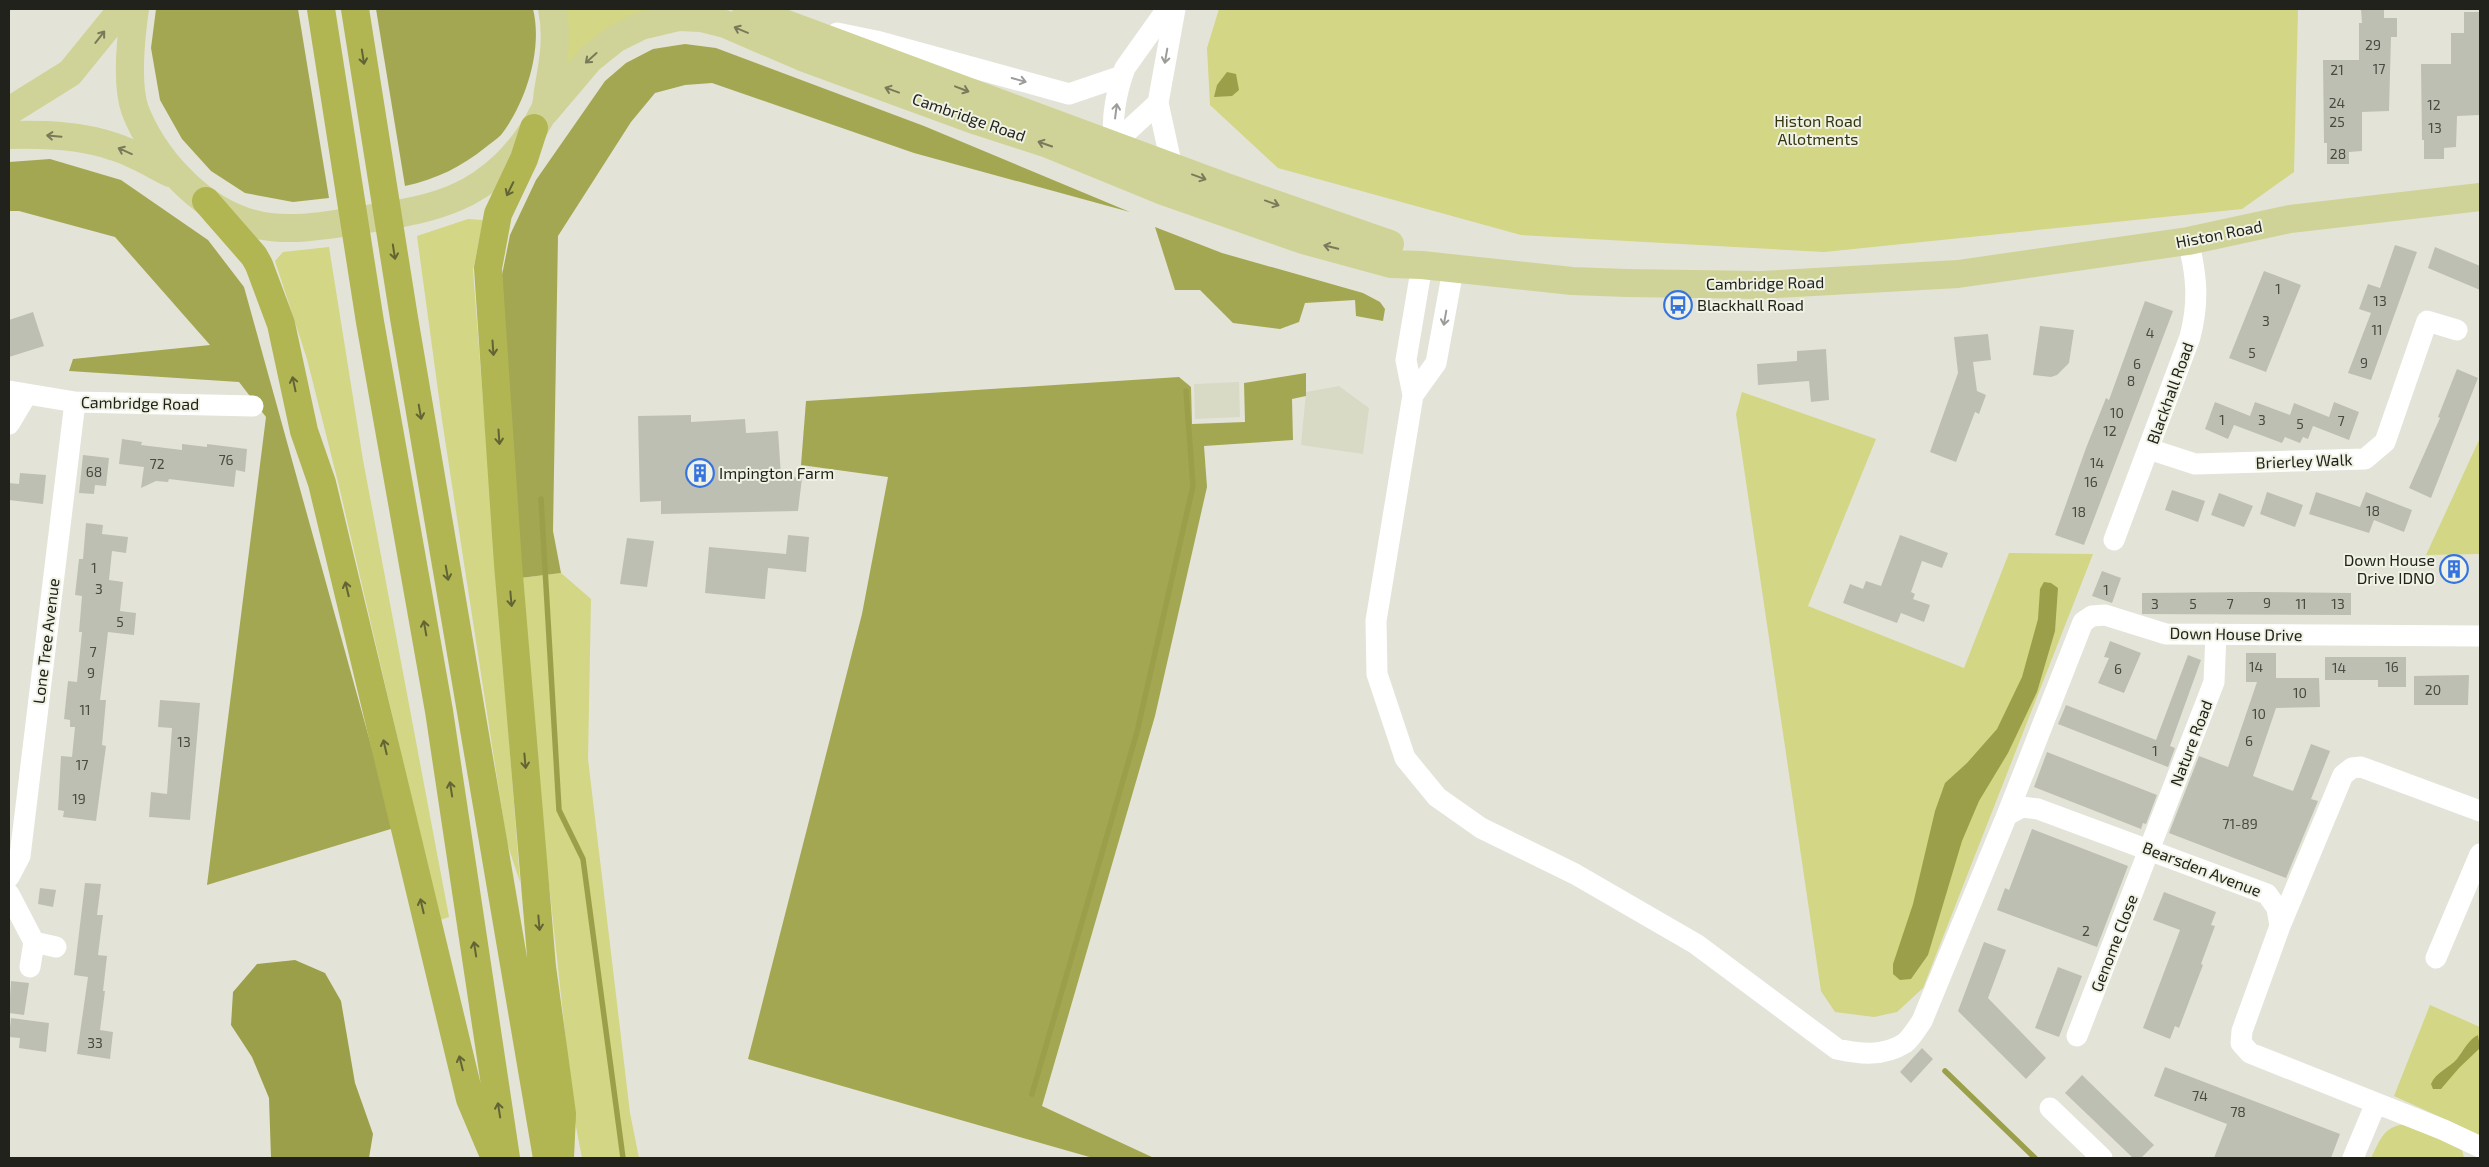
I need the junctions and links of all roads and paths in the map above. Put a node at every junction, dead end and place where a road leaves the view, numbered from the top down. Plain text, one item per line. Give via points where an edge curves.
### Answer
1 (122, 9) edge
2 (135, 9) edge
3 (321, 9) edge
4 (356, 9) edge
5 (552, 9) edge
6 (746, 9) edge
7 (1167, 9) edge
8 (1175, 9) edge
9 (785, 23) junction
10 (1122, 76) junction
11 (1158, 103) junction
12 (9, 111) edge
13 (539, 120) junction
14 (9, 135) edge
15 (1114, 146) junction
16 (1090, 161) junction
17 (181, 179) junction
18 (1168, 179) junction
19 (2480, 197) edge
20 (206, 201) junction
21 (2188, 241) junction
22 (1422, 265) junction
23 (1453, 270) junction
24 (1958, 274) joint
25 (2457, 330) dead end
26 (18, 393) edge
27 (1413, 395) junction
28 (75, 402) junction
29 (253, 406) dead end
30 (9, 424) edge
31 (2149, 449) junction
32 (2114, 540) dead end
33 (2216, 634) junction
34 (2480, 636) edge
35 (2480, 811) edge
36 (2007, 815) junction
37 (2150, 849) junction
38 (2480, 854) edge
39 (9, 877) edge
40 (9, 894) edge
41 (2280, 926) junction
42 (34, 942) junction
43 (56, 947) dead end
44 (2436, 958) dead end
45 (30, 967) dead end
46 (2078, 1036) dead end
47 (2376, 1103) junction
48 (2050, 1108) dead end
49 (2480, 1147) edge
50 (495, 1158) edge
51 (506, 1158) edge
52 (547, 1158) edge
53 (560, 1158) edge
54 (2102, 1158) edge
55 (2353, 1158) edge

12 -> 1 main road via 70,73
2 - 17 main road via 130,68 135,109 150,142
51 -> 3 highway via 439,711 372,332
4 -> 52 highway via 404,318
5 - 13 main road via 556,29 554,59
6 - 9 main road, Cambridge Road
7 - 10 street
8 -> 11 street
9 -> 10 street, Cambridge Road via 876,41 1069,94
9 -> 15 main road, Cambridge Road
15 -> 10 street via 1115,114
11 - 15 street
11 - 18 street
16 -> 13 main road, Cambridge Road via 802,57 725,24 701,18 679,17 641,26 615,39 590,58
13 - 20 main road, Cambridge Road via 510,160 493,176 455,198 411,212 293,229 243,221
13 -> 53 highway via 498,214 488,268 508,564 541,947 562,1114
17 -> 14 main road via 99,142 36,134
15 - 16 street
15 - 18 main road, Cambridge Road
16 - 18 main road, Cambridge Road
17 - 20 main road, Cambridge Road
18 - 22 main road, Cambridge Road via 1303,240 1391,264
19 - 21 main road, Histon Road via 2290,219
50 -> 20 highway via 470,1099 322,483 304,431 281,324 254,256
21 - 24 main road, Histon Road
21 - 31 street, Blackhall Road via 2196,272 2197,312
22 - 23 main road, Cambridge Road
22 - 27 street via 1406,360
23 - 24 main road, Cambridge Road via 1572,281 1723,285
23 -> 27 street via 1436,363
25 - 31 street, Brierley Walk via 2427,320 2385,442 2365,459 2195,464
26 - 28 street, Cambridge Road
26 - 30 street, Cambridge Road
27 - 36 street via 1376,621 1377,674 1405,758 1437,797 1481,828 1575,874 1696,944 1837,1049 1863,1054 1875,1054 1906,1042 1922,1021
28 - 29 street, Cambridge Road
28 - 39 street, Lone Tree Avenue via 20,856
31 - 32 street, Blackhall Road
33 - 34 street, Down House Drive
33 - 36 street, Down House Drive via 2166,634 2105,615 2092,616 2083,622
33 - 37 street, Nature Road via 2214,682
35 - 41 street via 2361,767 2352,768 2343,774
36 - 37 street, Bearsden Avenue via 2022,807 2038,809
37 - 41 street, Bearsden Avenue via 2267,894 2277,908
37 - 46 street, Genome Close
38 - 44 street
40 - 42 street
41 - 47 street via 2242,1031 2241,1043 2250,1053
42 - 43 street
42 - 45 street
47 - 49 street
47 - 55 street
48 - 54 street

